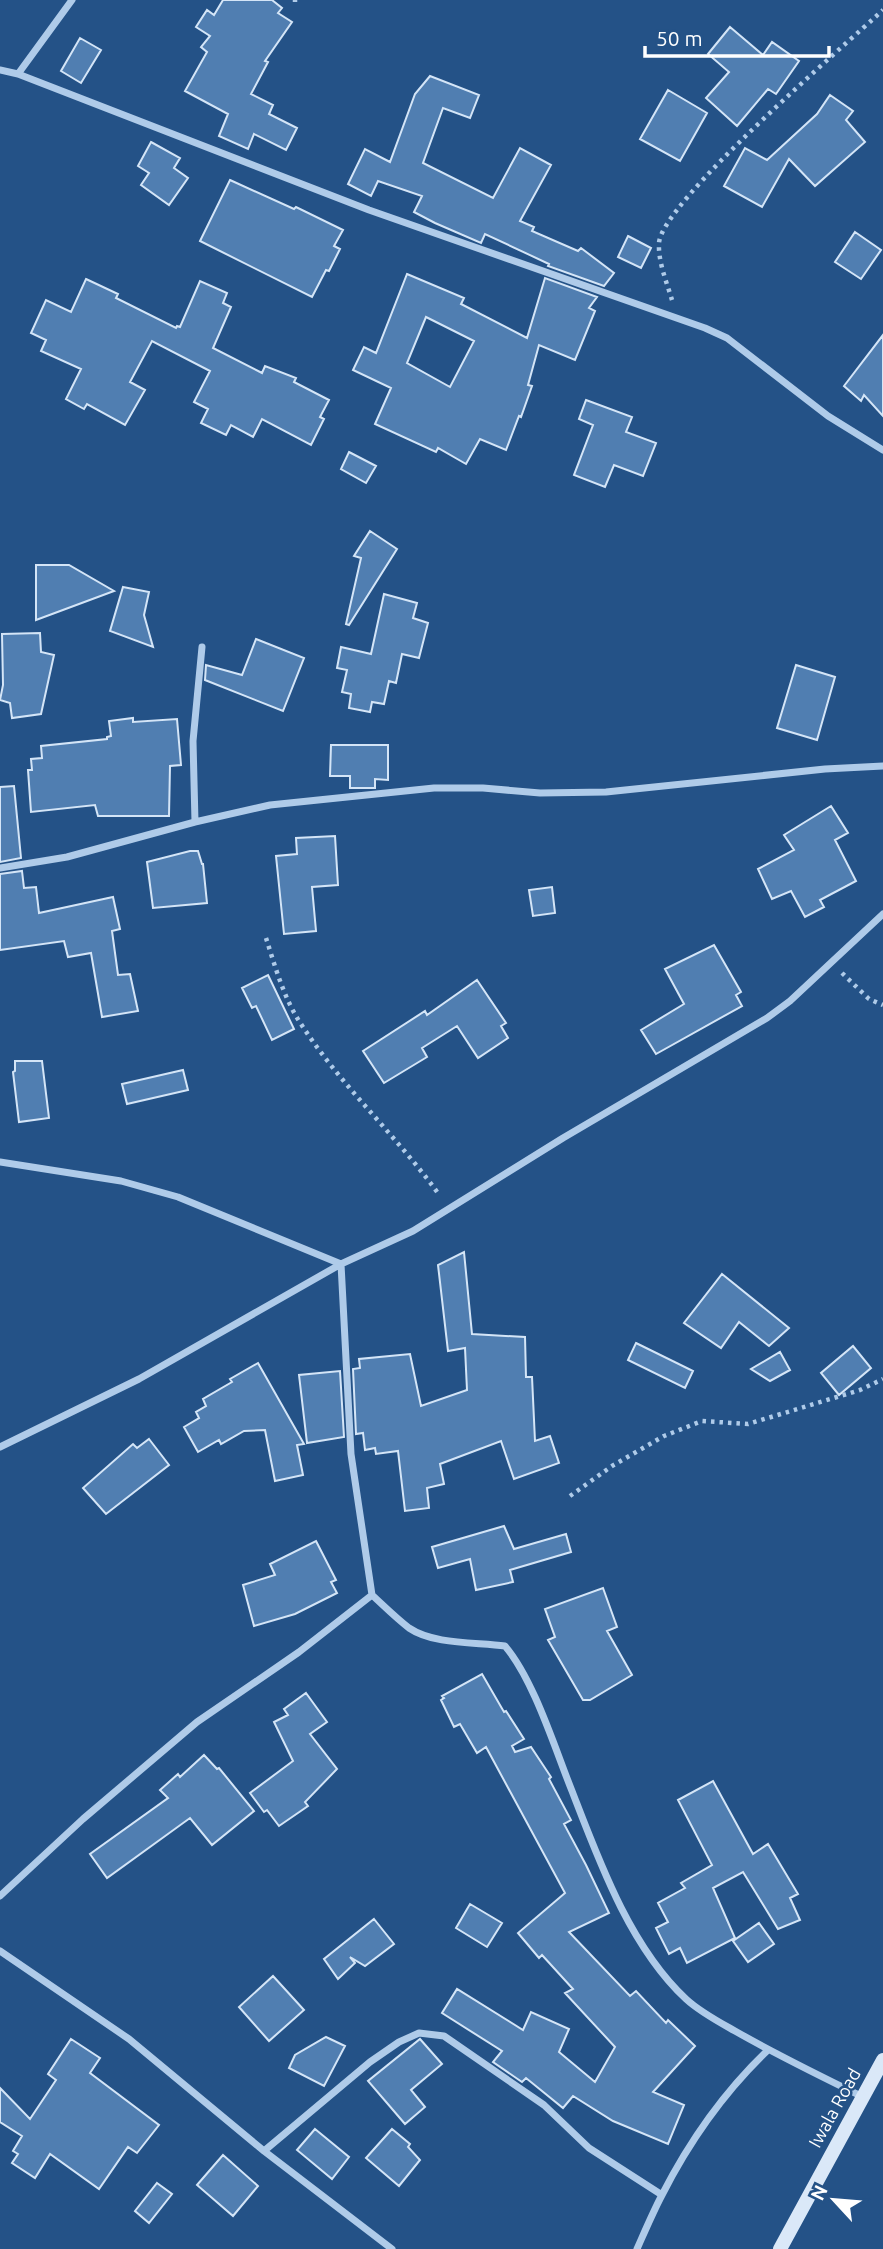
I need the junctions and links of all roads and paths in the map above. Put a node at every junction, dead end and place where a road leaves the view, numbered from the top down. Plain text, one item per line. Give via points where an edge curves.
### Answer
1 (72, 0) edge
2 (883, 10) edge
3 (0, 70) edge
4 (18, 74) junction
5 (677, 317) junction
6 (883, 450) edge
7 (202, 647) dead end
8 (883, 766) edge
9 (195, 822) junction
10 (0, 868) edge
11 (883, 914) edge
12 (266, 938) dead end
13 (831, 963) junction
14 (883, 1005) edge
15 (0, 1162) edge
16 (449, 1209) junction
17 (341, 1264) junction
18 (883, 1379) edge
19 (0, 1447) edge
20 (570, 1496) dead end
21 (372, 1595) junction
22 (0, 1896) edge
23 (0, 1951) edge
24 (768, 2050) junction
25 (883, 2060) edge
26 (863, 2097) junction
27 (264, 2151) junction
28 (662, 2195) junction
29 (392, 2249) edge
30 (637, 2249) edge
31 (780, 2249) edge

1 - 4 street
2 - 5 path via 744,138 666,225 659,243
3 - 4 street
4 - 5 street via 369,210
5 - 6 street via 727,338 828,416
7 - 9 street via 193,741
8 - 9 street via 606,792 434,788 270,805
9 - 10 street via 67,857
11 - 13 street
12 - 16 path via 299,1021
13 - 14 path via 869,999
13 - 16 street via 767,1018
15 - 17 street via 121,1181 178,1197
16 - 17 street
17 - 19 street via 139,1379
17 - 21 street via 351,1454
18 - 20 path via 748,1424 702,1421 611,1466
21 - 22 street via 198,1722
21 - 24 street via 411,1629 468,1644 505,1646 524,1675 631,1928 653,1963 687,2000
23 - 27 street via 129,2039
24 - 26 street
24 - 28 street via 724,2098
25 - 26 street, Iwala Road
26 - 31 street, Iwala Road
27 - 28 street via 370,2062 399,2042 431,2032 444,2036 544,2105 589,2148
27 - 29 street
28 - 30 street

